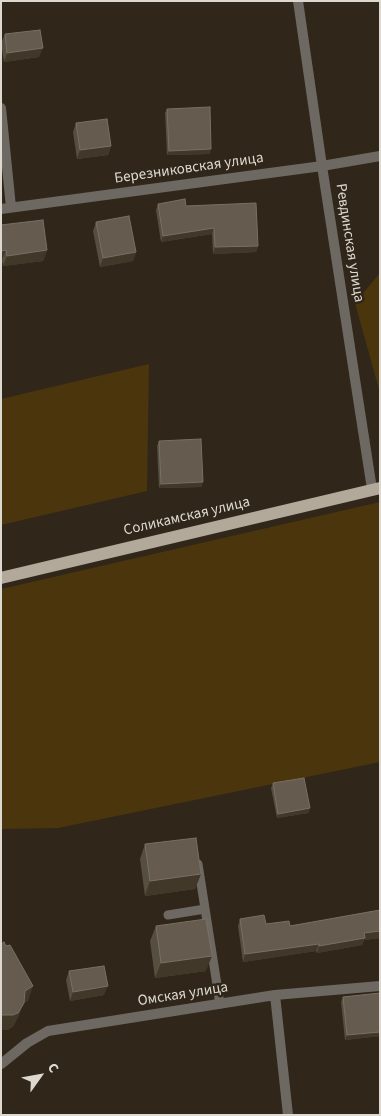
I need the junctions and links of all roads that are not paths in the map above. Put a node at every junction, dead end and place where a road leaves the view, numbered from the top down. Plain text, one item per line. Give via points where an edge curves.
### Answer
1 (298, 1) edge
2 (1, 108) edge
3 (380, 156) edge
4 (322, 166) junction
5 (6, 208) edge
6 (376, 488) edge
7 (1, 578) edge
8 (197, 853) edge
9 (205, 909) junction
10 (168, 915) dead end
11 (380, 986) edge
12 (275, 995) junction
13 (220, 1004) junction
14 (1, 1064) edge
15 (288, 1115) edge

1 - 4 street, Ревдинская улица
2 - 5 street
3 - 4 street, Березниковская улица
4 - 5 street, Березниковская улица
4 - 6 street, Ревдинская улица
6 - 7 main road, Соликамская улица
8 - 9 lane
9 - 10 lane
9 - 13 lane
11 - 12 street, Омская улица
12 - 13 street, Омская улица
12 - 15 street
13 - 14 street, Омская улица via 48,1031

